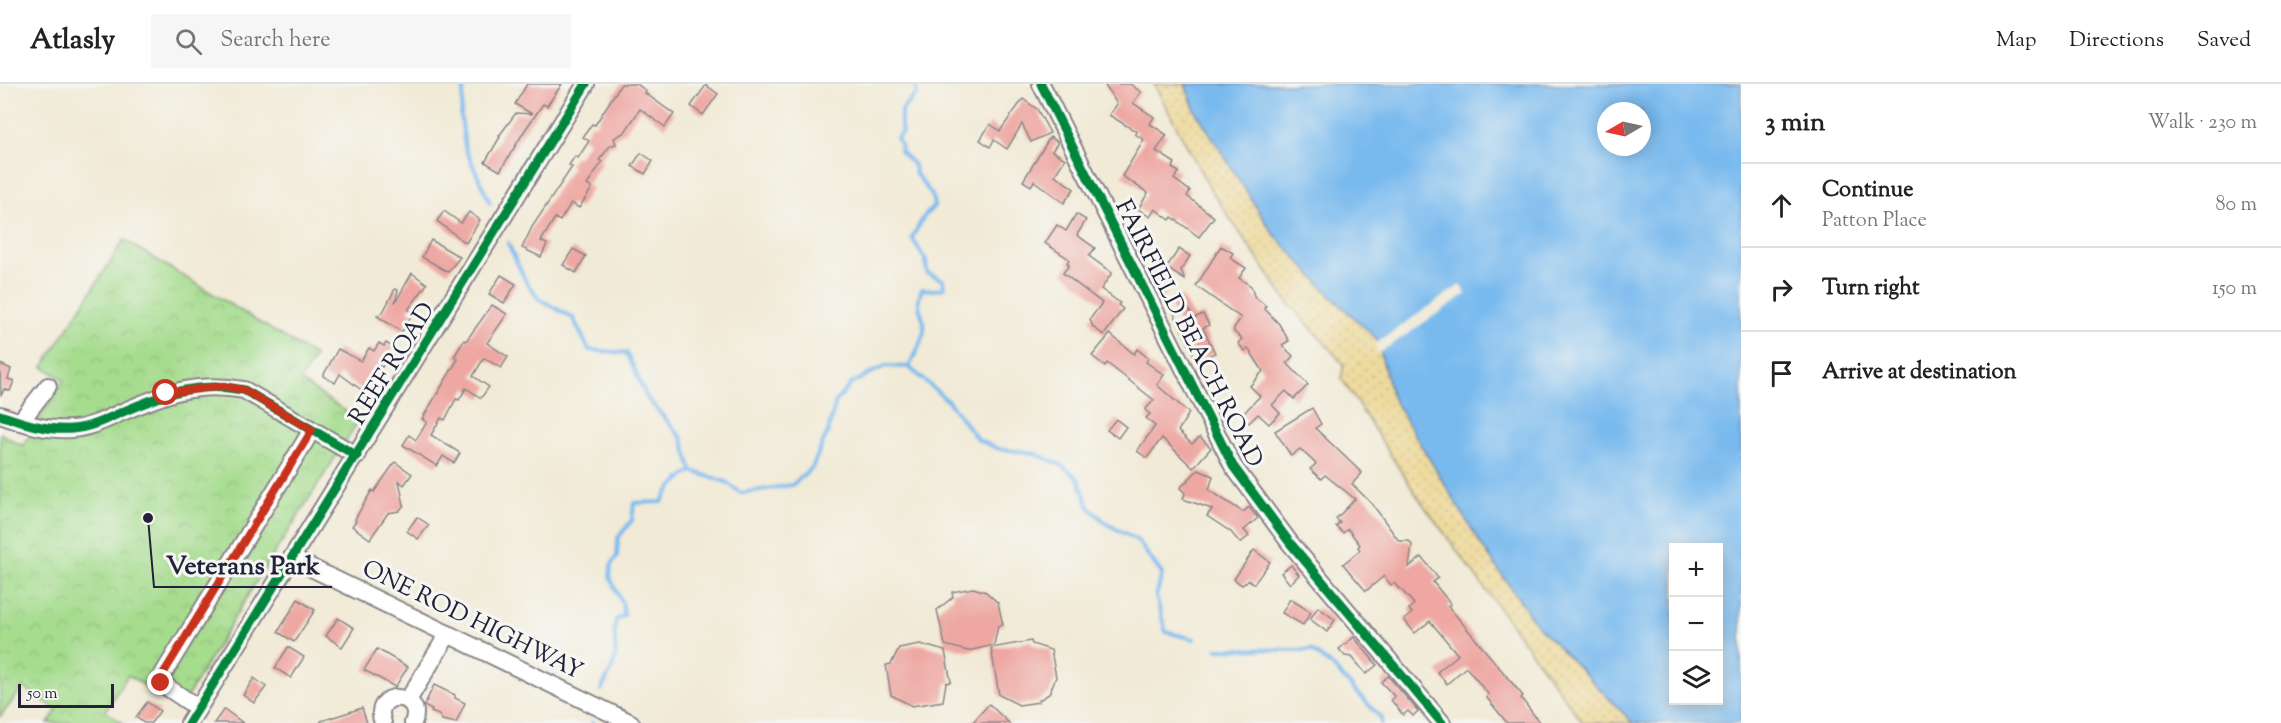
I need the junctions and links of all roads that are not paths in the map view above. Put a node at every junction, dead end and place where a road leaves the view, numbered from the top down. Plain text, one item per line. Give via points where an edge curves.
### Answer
1 (586, 84) edge
2 (1041, 84) edge
3 (48, 386) dead end
4 (0, 415) edge
5 (20, 422) junction
6 (312, 430) junction
7 (357, 456) junction
8 (293, 559) junction
9 (448, 634) junction
10 (408, 700) junction
11 (198, 708) junction
12 (189, 723) edge
13 (383, 723) edge
14 (413, 723) edge
15 (632, 723) edge
16 (1442, 723) edge

1 - 7 street, REEF ROAD
2 - 16 street, FAIRFIELD BEACH ROAD via 1233,466 1290,543
3 - 5 street
4 - 5 street
5 - 6 street via 73,429 166,393 223,386 244,390
6 - 7 street
6 - 11 street via 160,679
7 - 8 street, REEF ROAD
8 - 9 street, ONE ROD HIGHWAY
8 - 11 street, REEF ROAD
9 - 10 street
9 - 15 street, ONE ROD HIGHWAY
10 - 13 street via 397,697 387,702 381,711
10 - 14 street via 415,710
11 - 12 street, REEF ROAD

